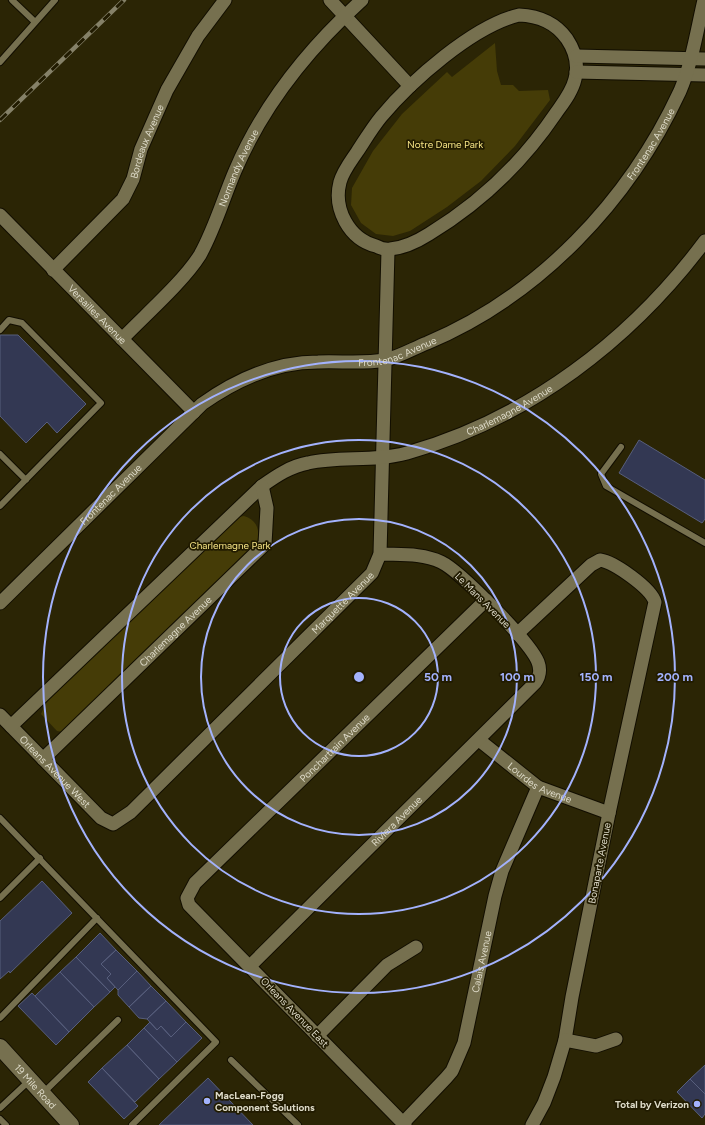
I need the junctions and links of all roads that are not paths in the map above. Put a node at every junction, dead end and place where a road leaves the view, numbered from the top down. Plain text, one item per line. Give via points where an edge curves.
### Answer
1 (12, 0) edge
2 (55, 0) edge
3 (225, 0) edge
4 (330, 0) edge
5 (362, 0) edge
6 (704, 0) edge
7 (345, 16) junction
8 (35, 22) junction
9 (576, 56) junction
10 (690, 59) junction
11 (705, 60) edge
12 (0, 62) edge
13 (576, 72) junction
14 (686, 74) junction
15 (705, 75) edge
16 (410, 86) junction
17 (0, 215) edge
18 (705, 240) edge
19 (388, 250) junction
20 (53, 270) junction
21 (0, 330) edge
22 (122, 339) junction
23 (386, 360) junction
24 (194, 412) junction
25 (621, 447) dead end
26 (0, 454) edge
27 (381, 459) junction
28 (26, 480) junction
29 (262, 486) junction
30 (0, 506) edge
31 (705, 542) edge
32 (380, 554) junction
33 (486, 600) junction
34 (0, 603) edge
35 (517, 634) junction
36 (540, 674) joint
37 (0, 715) edge
38 (11, 726) junction
39 (479, 740) junction
40 (43, 759) junction
41 (538, 787) junction
42 (609, 813) junction
43 (0, 818) edge
44 (113, 824) joint
45 (40, 858) junction
46 (0, 898) edge
47 (186, 898) joint
48 (97, 918) junction
49 (416, 947) dead end
50 (250, 966) junction
51 (0, 1018) edge
52 (118, 1020) dead end
53 (317, 1036) junction
54 (616, 1038) dead end
55 (565, 1040) junction
56 (4, 1054) edge
57 (231, 1060) dead end
58 (30, 1080) junction
59 (42, 1094) junction
60 (0, 1108) edge
61 (0, 1119) edge
62 (404, 1124) edge
63 (6, 1125) edge
64 (71, 1125) edge
65 (132, 1125) edge
66 (298, 1125) edge
67 (532, 1125) edge

1 - 8 lane
2 - 8 lane
3 - 20 street, Bordeaux Avenue via 198,36 167,90 141,150 133,180 123,199
4 - 7 street
5 - 7 street, Normandy Avenue
6 - 10 street, Frontenac Avenue
7 - 16 street
7 - 22 street, Normandy Avenue via 293,73 272,103 236,171 199,256
8 - 12 lane
9 - 10 street
9 - 13 street
9 - 16 street via 563,34 552,24 531,15 519,15 504,18 484,29
10 - 11 street
10 - 14 street, Frontenac Avenue
13 - 14 street
13 - 19 street via 567,96 541,134 518,162 487,192 427,235
14 - 15 street
14 - 23 street, Frontenac Avenue via 663,122 631,174 579,238 555,262 492,310 443,336
16 - 19 street via 381,117 362,144 343,174 338,192 340,211 352,231 366,243
17 - 20 street, Versailles Avenue
18 - 27 street, Charlemagne Avenue via 650,306 562,380 485,424 431,445
19 - 23 street, Marquette Avenue
20 - 22 street, Versailles Avenue
21 - 28 lane via 10,320 22,323 101,403
22 - 24 street, Versailles Avenue
23 - 24 street, Frontenac Avenue via 357,363 317,362 278,367 249,376 226,388
23 - 27 street, Marquette Avenue
24 - 34 street, Frontenac Avenue
25 - 31 lane via 601,474 606,486
26 - 28 lane
27 - 29 street, Charlemagne Avenue via 308,463 279,474
27 - 32 street, Marquette Avenue
28 - 30 lane
29 - 38 street, Charlemagne Avenue
29 - 40 street, Charlemagne Avenue via 267,508 265,544
32 - 33 street, Le Mans Avenue via 417,556 440,561 460,575
32 - 44 street, Marquette Avenue via 372,573 365,581 131,812
33 - 35 street, Le Mans Avenue
33 - 47 street, Ponchartrain Avenue via 194,883
35 - 36 street, Le Mans Avenue via 534,655
35 - 42 street, Bonaparte Avenue via 591,565 600,560 610,563 645,588 653,597 654,609
36 - 39 street, Riviera Avenue via 536,682
37 - 38 street, Orleans Avenue West
38 - 40 street, Orleans Avenue West
39 - 41 street, Lourdes Avenue
39 - 50 street, Riviera Avenue
40 - 44 street, Orleans Avenue West via 101,818
41 - 42 street, Lourdes Avenue
41 - 62 street, Calais Avenue via 512,845 495,896 462,1048 452,1071
42 - 55 street, Bonaparte Avenue
43 - 45 lane
45 - 46 lane
45 - 48 lane
47 - 50 street, Orleans Avenue East via 189,905
48 - 51 lane
48 - 65 lane via 216,1042
49 - 53 street via 387,965
50 - 53 street, Orleans Avenue East
52 - 59 lane
53 - 62 street, Orleans Avenue East
54 - 55 street via 596,1046
55 - 67 street, Bonaparte Avenue via 544,1103
56 - 58 street, 19 Mile Road
57 - 66 lane
58 - 59 street, 19 Mile Road
58 - 60 lane
59 - 64 street, 19 Mile Road
61 - 63 lane

